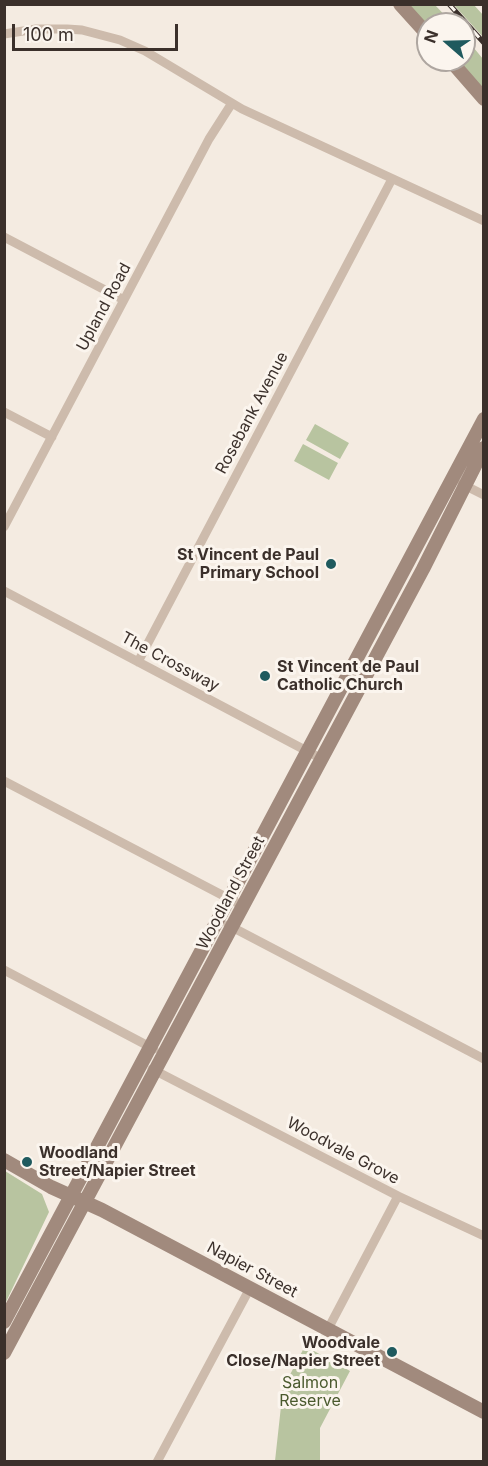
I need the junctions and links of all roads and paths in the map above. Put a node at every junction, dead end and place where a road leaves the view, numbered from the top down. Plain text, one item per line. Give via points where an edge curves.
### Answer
1 (400, 4) edge
2 (416, 22) edge
3 (4, 34) edge
4 (460, 72) edge
5 (483, 99) edge
6 (232, 103) junction
7 (392, 179) junction
8 (483, 221) edge
9 (4, 237) edge
10 (124, 300) junction
11 (4, 412) edge
12 (483, 419) edge
13 (52, 437) junction
14 (483, 448) edge
15 (458, 482) junction
16 (483, 495) edge
17 (4, 527) edge
18 (4, 591) edge
19 (138, 662) junction
20 (307, 751) junction
21 (322, 759) junction
22 (4, 781) edge
23 (229, 899) junction
24 (243, 906) junction
25 (218, 920) junction
26 (231, 927) junction
27 (4, 970) edge
28 (157, 1050) junction
29 (483, 1059) edge
30 (142, 1064) junction
31 (155, 1070) junction
32 (4, 1160) edge
33 (398, 1196) junction
34 (77, 1199) junction
35 (483, 1236) edge
36 (250, 1288) junction
37 (4, 1322) edge
38 (328, 1329) junction
39 (4, 1353) edge
40 (483, 1412) edge
41 (157, 1461) edge

1 - 2 main road
3 - 6 street via 67,29 114,38 145,51
4 - 5 main road
6 - 7 street
6 - 10 street, Upland Road
7 - 8 street
7 - 19 street, Rosebank Avenue
9 - 10 street
10 - 13 street, Upland Road
11 - 13 street
12 - 15 main road, Woodland Street
13 - 17 street, Upland Road
14 - 15 main road, Woodland Street
15 - 16 street
15 - 20 main road, Woodland Street
15 - 21 main road, Woodland Street via 423,569
18 - 19 street, The Crossway
19 - 20 street, The Crossway
20 - 21 street, The Crossway
20 - 23 main road, Woodland Street
21 - 24 main road, Woodland Street
22 - 23 street
23 - 24 street
23 - 25 main road, Woodland Street
24 - 26 main road, Woodland Street
25 - 26 street
25 - 28 main road, Woodland Street
26 - 28 main road, Woodland Street
26 - 29 street
27 - 28 street
28 - 30 main road, Woodland Street
28 - 31 main road, Woodland Street
30 - 31 street, Woodvale Grove
30 - 34 main road, Woodland Street
31 - 33 street, Woodvale Grove
31 - 34 main road, Woodland Street
32 - 34 main road, Napier Street
33 - 35 street
33 - 38 street, Woodvale Grove
34 - 36 main road, Napier Street
34 - 37 main road, Woodland Street
34 - 39 main road, Woodland Street
36 - 38 main road, Napier Street
36 - 41 street
38 - 40 main road, Napier Street

